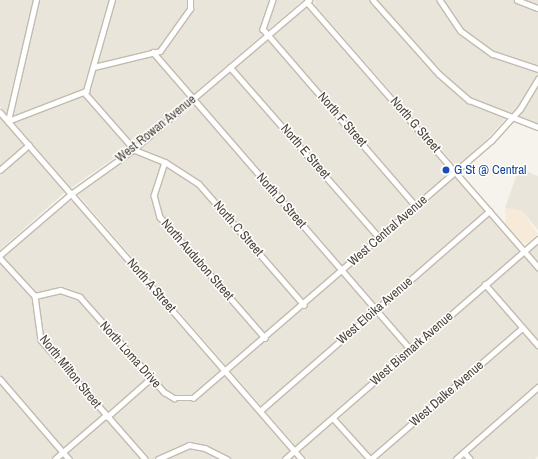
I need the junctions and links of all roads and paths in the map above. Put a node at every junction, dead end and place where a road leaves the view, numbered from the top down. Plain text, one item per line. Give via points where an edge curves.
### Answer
1 (36, 0) edge
2 (112, 0) edge
3 (190, 0) edge
4 (273, 0) edge
5 (374, 0) edge
6 (440, 0) edge
7 (516, 0) edge
8 (308, 1) edge
9 (538, 8) edge
10 (268, 35) junction
11 (153, 52) junction
12 (94, 66) junction
13 (230, 67) junction
14 (538, 68) edge
15 (538, 79) edge
16 (85, 91) junction
17 (193, 99) junction
18 (0, 112) edge
19 (513, 118) junction
20 (8, 122) junction
21 (538, 127) edge
22 (29, 145) junction
23 (134, 149) junction
24 (164, 162) junction
25 (0, 170) edge
26 (455, 172) junction
27 (70, 194) junction
28 (416, 206) junction
29 (489, 211) junction
30 (379, 237) junction
31 (538, 239) edge
32 (524, 251) junction
33 (0, 256) edge
34 (538, 267) edge
35 (342, 270) junction
36 (485, 284) junction
37 (35, 296) junction
38 (304, 304) junction
39 (376, 310) junction
40 (522, 328) junction
41 (264, 338) junction
42 (538, 345) edge
43 (410, 349) junction
44 (226, 372) junction
45 (0, 379) edge
46 (150, 379) junction
47 (538, 388) edge
48 (260, 412) junction
49 (106, 416) junction
50 (334, 418) junction
51 (295, 451) junction
52 (63, 452) junction
53 (464, 452) junction
54 (55, 459) edge
55 (69, 459) edge
56 (145, 459) edge
57 (158, 459) edge
58 (227, 459) edge
59 (285, 459) edge
60 (302, 459) edge
61 (370, 459) edge
62 (456, 459) edge
63 (470, 459) edge

1 - 20 street
2 - 12 street
3 - 11 street via 190,9 161,50
4 - 10 street via 262,24
5 - 19 street via 438,74 469,100
6 - 14 street via 461,31 493,54
7 - 9 street
8 - 10 street, West Rowan Avenue
8 - 26 street, North G Street
10 - 13 street, West Rowan Avenue
10 - 28 street, North F Street
11 - 12 street
11 - 17 street, North D Street
12 - 16 street
13 - 17 street, West Rowan Avenue
13 - 30 street, North E Street
15 - 19 street, West Central Avenue
16 - 20 street
16 - 23 street
17 - 23 street, West Rowan Avenue
17 - 35 street, North D Street
18 - 20 street, North A Street
19 - 21 street
19 - 26 street, West Central Avenue
20 - 22 street, North A Street
22 - 25 street
22 - 27 street, North A Street
23 - 24 street
23 - 27 street, West Rowan Avenue
24 - 38 street, North C Street via 199,184
24 - 41 street, North Audubon Street via 154,195 160,217
26 - 28 street, West Central Avenue
26 - 29 street, North G Street
27 - 33 street, West Rowan Avenue
27 - 44 street, North A Street
28 - 30 street, West Central Avenue
29 - 32 street, North G Street
29 - 39 street, West Eloika Avenue
30 - 35 street, West Central Avenue
31 - 32 street, West Bismark Avenue
32 - 34 street, North G Street
32 - 36 street, West Bismark Avenue
33 - 37 street
35 - 38 street, West Central Avenue
35 - 39 street, North D Street
36 - 40 street
36 - 43 street, West Bismark Avenue
37 - 46 street, North Loma Drive via 60,290 80,297
37 - 49 street, North Milton Street via 41,340
38 - 41 street, West Central Avenue
39 - 43 street, North D Street
39 - 48 street, West Eloika Avenue
40 - 42 street
40 - 61 street, West Dalke Avenue
41 - 44 street, West Central Avenue
43 - 50 street, West Bismark Avenue
44 - 46 street, North Loma Drive via 200,395 185,400 168,396
44 - 48 street, North A Street
45 - 52 street
46 - 49 street
47 - 53 street
48 - 51 street, North A Street
49 - 52 street
49 - 56 street, North Milton Street
50 - 51 street, West Bismark Avenue
50 - 61 street
51 - 59 street, West Bismark Avenue
51 - 60 street, North A Street
52 - 54 street
52 - 55 street
53 - 62 street
53 - 63 street
57 - 58 street via 189,445 205,448

